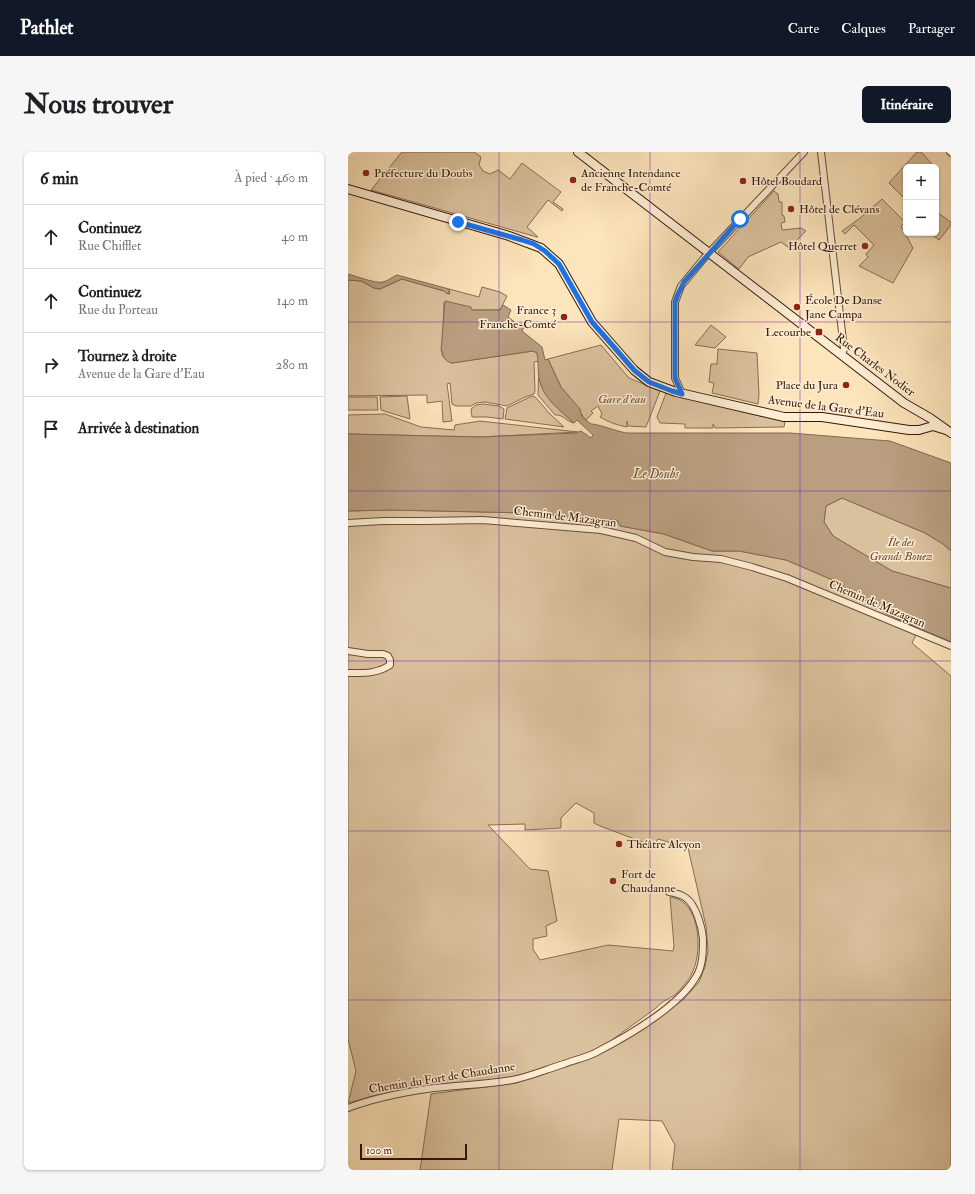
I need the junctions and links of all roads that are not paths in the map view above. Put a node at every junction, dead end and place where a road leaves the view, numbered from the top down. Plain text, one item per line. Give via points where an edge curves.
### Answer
1 (578, 152) edge
2 (804, 152) edge
3 (820, 153) edge
4 (348, 189) edge
5 (709, 253) junction
6 (842, 355) junction
7 (682, 394) junction
8 (948, 432) edge
9 (348, 523) edge
10 (951, 646) edge
11 (348, 651) edge
12 (348, 674) edge
13 (669, 892) dead end
14 (348, 1108) edge

1 - 5 main road, Rue Charles Nodier
2 - 5 street
3 - 6 street via 844,349
4 - 7 main road, Avenue de la Gare d'Eau via 534,244 559,264 592,322 634,370 649,382
5 - 6 main road, Rue Charles Nodier
5 - 7 street via 684,282 675,302 675,378
6 - 8 main road, Rue Charles Nodier via 904,403
7 - 8 main road, Avenue de la Gare d'Eau via 784,416 822,416 909,430 933,426
9 - 10 street, Chemin de Mazagran via 482,520 601,530 636,538 665,552 721,559 780,576
11 - 12 street via 383,654 388,656 390,665 371,672
13 - 14 street, Chemin du Fort de Chaudanne via 687,898 700,921 703,937 701,966 684,992 640,1027 594,1053 512,1080 428,1089 370,1100

